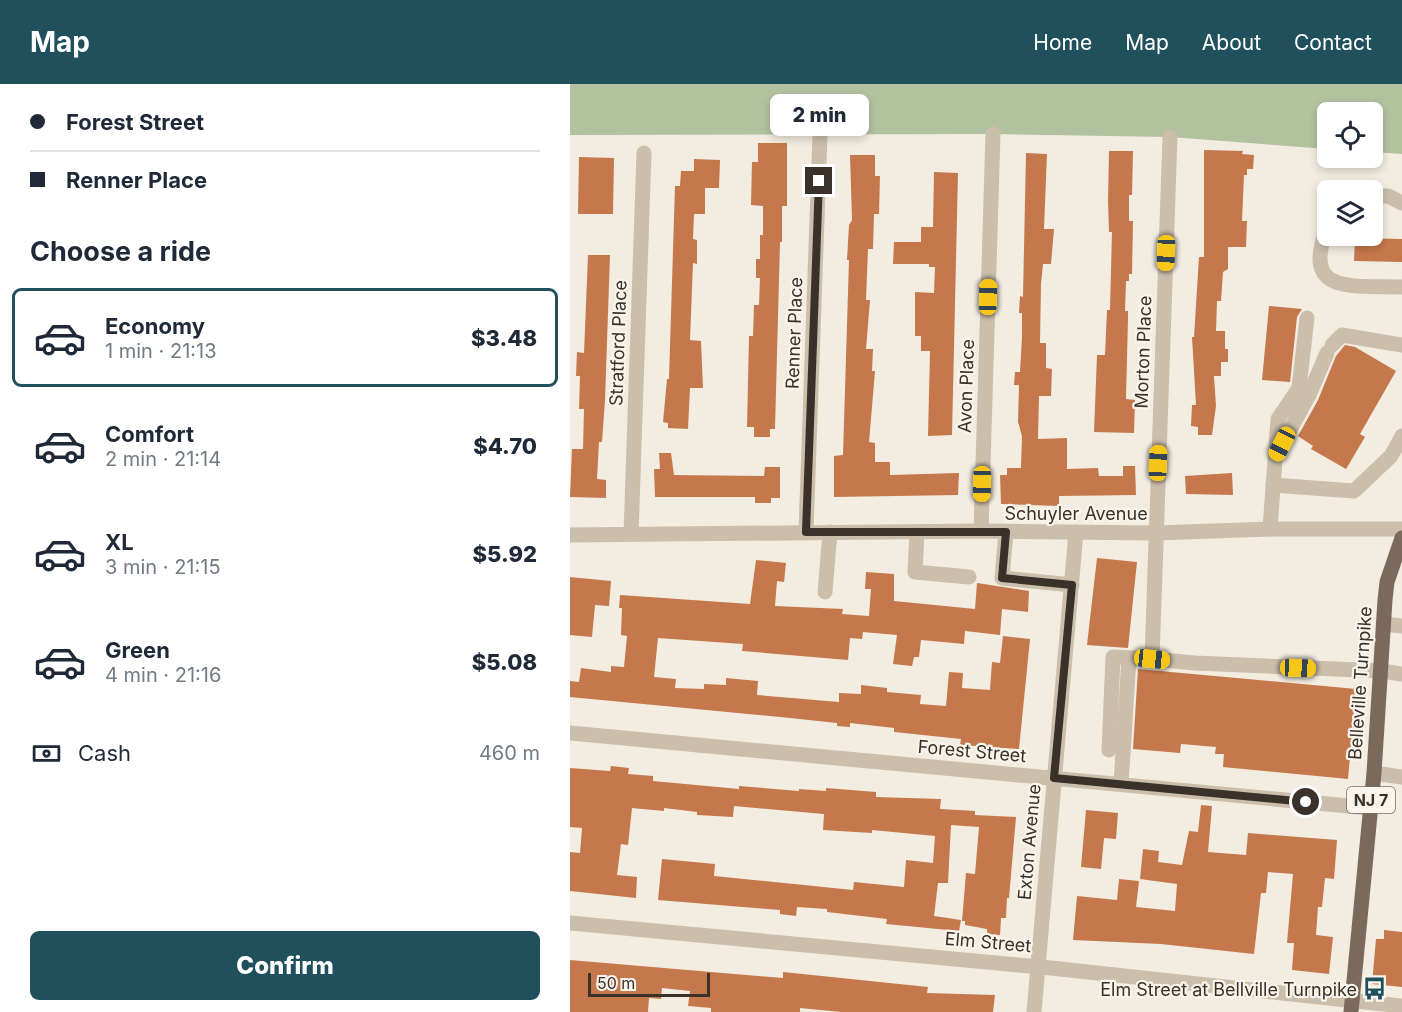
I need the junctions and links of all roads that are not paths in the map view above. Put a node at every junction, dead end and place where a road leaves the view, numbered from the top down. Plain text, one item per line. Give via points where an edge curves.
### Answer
1 (820, 134) dead end
2 (993, 134) dead end
3 (1170, 137) dead end
4 (644, 153) dead end
5 (1383, 196) edge
6 (1402, 203) edge
7 (1323, 246) edge
8 (1402, 287) edge
9 (1307, 318) dead end
10 (1402, 345) edge
11 (1402, 436) edge
12 (1275, 458) junction
13 (1273, 485) junction
14 (1270, 529) junction
15 (1402, 529) edge
16 (981, 531) junction
17 (806, 532) junction
18 (830, 532) junction
19 (918, 532) junction
20 (1006, 532) junction
21 (1076, 532) junction
22 (1156, 533) junction
23 (631, 534) junction
24 (570, 535) edge
25 (1402, 538) edge
26 (969, 577) dead end
27 (1072, 585) junction
28 (825, 591) dead end
29 (1384, 624) junction
30 (1402, 626) edge
31 (1129, 658) junction
32 (1152, 659) junction
33 (1382, 671) junction
34 (1402, 674) edge
35 (570, 733) edge
36 (1109, 750) dead end
37 (1374, 773) junction
38 (1402, 777) edge
39 (1054, 778) junction
40 (1121, 784) junction
41 (1370, 808) junction
42 (570, 923) edge
43 (1038, 967) junction
44 (1351, 1005) edge
45 (1402, 1006) edge
46 (1034, 1012) edge

1 - 17 street, Renner Place
2 - 16 street, Avon Place
3 - 22 street, Morton Place
4 - 23 street, Stratford Place
5 - 6 street
7 - 8 street via 1319,260 1328,279 1353,285
9 - 12 street via 1299,388 1278,419
10 - 12 street via 1342,335 1330,349
11 - 13 street via 1391,456 1354,491
12 - 13 street
13 - 14 street
14 - 15 street, Schuyler Avenue
14 - 22 street, Schuyler Avenue
16 - 19 street, Schuyler Avenue
16 - 20 street, Schuyler Avenue
17 - 18 street, Schuyler Avenue
17 - 23 street, Schuyler Avenue
18 - 19 street, Schuyler Avenue
18 - 28 street
19 - 26 street via 915,572
20 - 21 street, Schuyler Avenue
20 - 27 street via 1002,578
21 - 22 street, Schuyler Avenue
21 - 27 street, Exton Avenue
22 - 32 street, Morton Place
23 - 24 street, Schuyler Avenue
25 - 29 main road, Belleville Turnpike / NJ 7 via 1387,582
27 - 39 street, Exton Avenue
29 - 30 street
29 - 33 main road, Belleville Turnpike / NJ 7
31 - 32 street
31 - 36 street via 1113,657
31 - 40 street
32 - 33 street
33 - 34 street
33 - 37 main road, Belleville Turnpike / NJ 7
35 - 39 street, Forest Street
37 - 38 street
37 - 41 main road, Belleville Turnpike / NJ 7
39 - 40 street, Forest Street
39 - 43 street, Exton Avenue
40 - 41 street, Forest Street
41 - 44 main road, Belleville Turnpike / NJ 7
42 - 43 street, Elm Street
43 - 44 street, Elm Street
43 - 46 street, Exton Avenue
44 - 45 street, Elm Street

